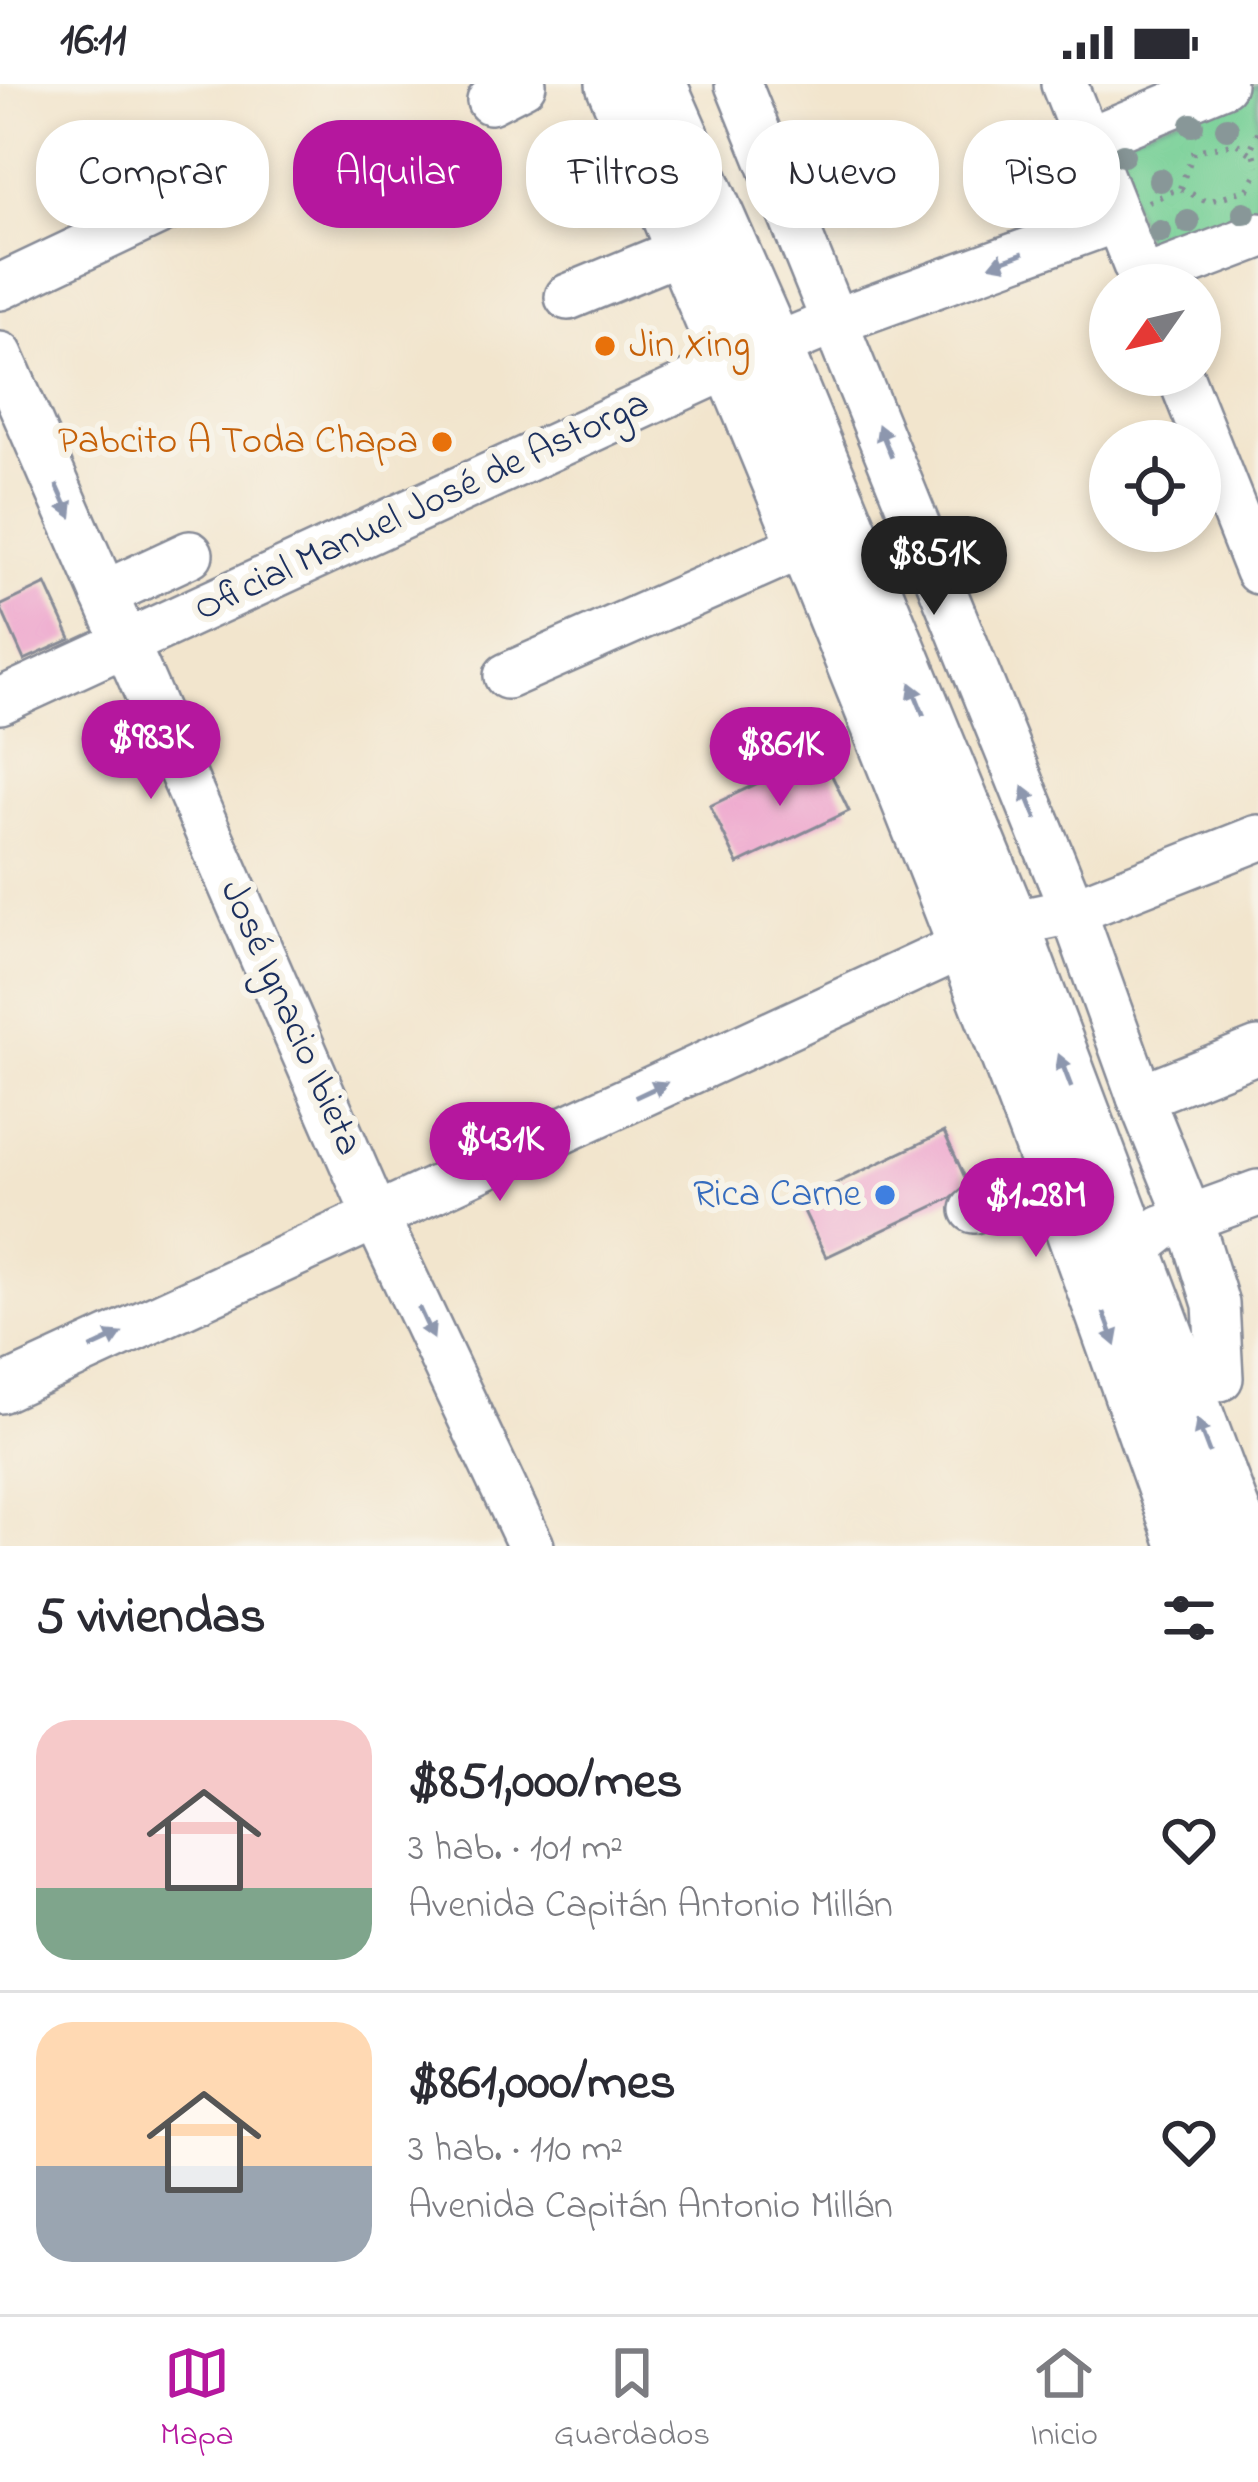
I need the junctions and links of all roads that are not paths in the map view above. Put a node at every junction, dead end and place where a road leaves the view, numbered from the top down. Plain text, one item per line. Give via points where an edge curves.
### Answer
1 (616, 84) edge
2 (658, 84) edge
3 (738, 84) edge
4 (1064, 84) edge
5 (1223, 84) edge
6 (1078, 120) edge
7 (1120, 126) edge
8 (1120, 204) edge
9 (1125, 213) junction
10 (125, 228) edge
11 (1258, 236) edge
12 (685, 249) junction
13 (1138, 264) edge
14 (1189, 264) edge
15 (0, 287) edge
16 (568, 297) dead end
17 (836, 321) junction
18 (0, 355) edge
19 (754, 356) junction
20 (1188, 396) edge
21 (808, 543) junction
22 (190, 554) dead end
23 (1258, 571) edge
24 (104, 594) junction
25 (126, 643) junction
26 (507, 676) dead end
27 (0, 701) edge
28 (1258, 838) edge
29 (1073, 911) junction
30 (987, 934) junction
31 (1258, 1051) edge
32 (1140, 1097) junction
33 (1059, 1186) junction
34 (1258, 1193) edge
35 (974, 1210) dead end
36 (376, 1216) junction
37 (1190, 1220) junction
38 (1133, 1251) junction
39 (1220, 1378) dead end
40 (0, 1390) edge
41 (531, 1546) edge
42 (1187, 1546) edge
43 (1244, 1546) edge

1 - 12 main road
2 - 19 main road
3 - 17 street
4 - 6 street
5 - 7 street
8 - 9 street
9 - 13 street
9 -> 17 street, Oficial Manuel José de Astorga
10 - 15 street
11 - 14 street
12 - 16 street
12 - 19 main road
17 - 19 street, Oficial Manuel José de Astorga
29 -> 17 street
18 -> 24 street, José Ignacio Ibieta
19 - 21 main road
19 - 25 street, Oficial Manuel José de Astorga
30 -> 19 main road
20 - 23 street
21 - 26 street
21 - 30 main road
22 - 24 street
24 - 25 street, José Ignacio Ibieta
25 - 27 street, Oficial Manuel José de Astorga
25 - 36 street, José Ignacio Ibieta
28 - 29 street
29 - 30 street
29 - 32 street
30 - 33 main road
36 -> 30 street
38 -> 30 main road
31 - 32 street
32 - 37 street
33 - 35 street
33 -> 42 main road
34 - 37 street
40 -> 36 street
36 -> 41 street, José Ignacio Ibieta
37 - 38 street via 1162,1228
37 - 39 street via 1216,1304
43 -> 38 main road

